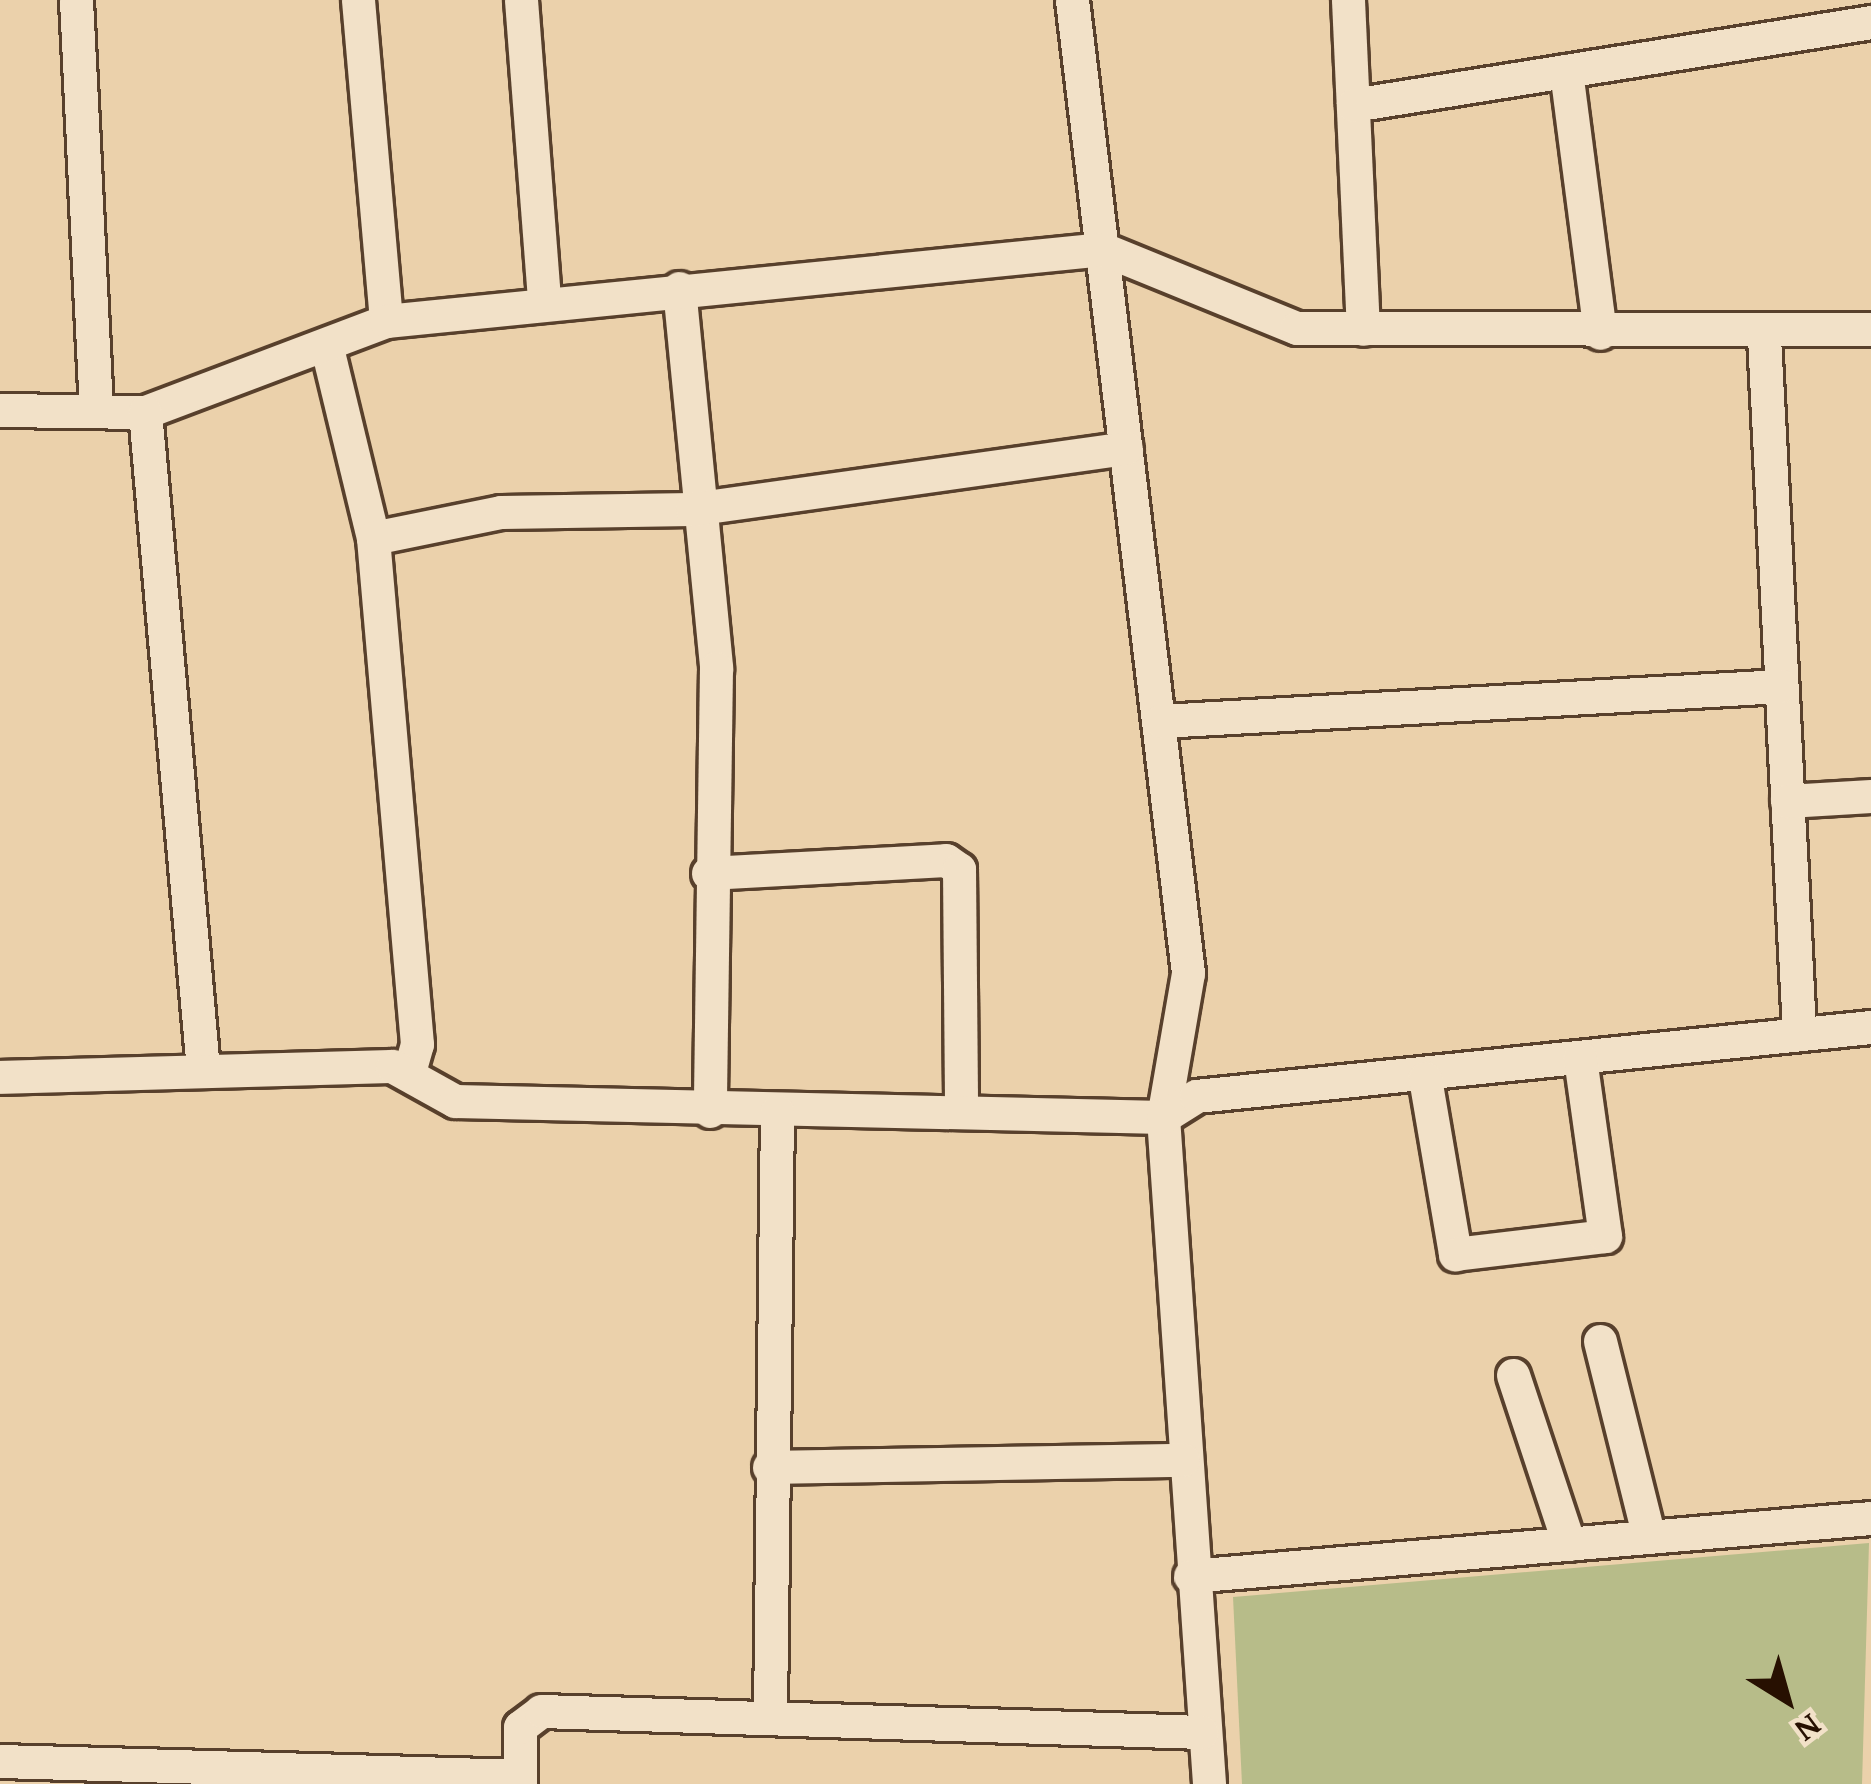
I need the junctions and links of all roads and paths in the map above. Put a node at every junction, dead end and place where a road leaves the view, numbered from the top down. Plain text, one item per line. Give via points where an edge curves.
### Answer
1 (76, 0) edge
2 (358, 0) edge
3 (521, 0) edge
4 (1072, 0) edge
5 (1348, 0) edge
6 (1871, 22) edge
7 (1566, 71) junction
8 (1353, 105) junction
9 (1103, 249) junction
10 (679, 288) junction
11 (544, 301) junction
12 (386, 321) junction
13 (1871, 328) edge
14 (1364, 329) junction
15 (1600, 333) junction
16 (1764, 337) junction
17 (328, 352) junction
18 (96, 408) junction
19 (0, 410) edge
20 (145, 412) junction
21 (1126, 448) junction
22 (692, 509) junction
23 (374, 538) junction
24 (1781, 686) junction
25 (1161, 721) junction
26 (1871, 796) edge
27 (1787, 802) junction
28 (708, 873) junction
29 (1871, 1028) edge
30 (1799, 1031) junction
31 (1580, 1058) junction
32 (203, 1070) junction
33 (410, 1072) junction
34 (0, 1077) edge
35 (1425, 1078) junction
36 (961, 1109) junction
37 (710, 1111) junction
38 (777, 1111) junction
39 (1163, 1117) junction
40 (1600, 1341) dead end
41 (1513, 1375) dead end
42 (1184, 1460) junction
43 (769, 1468) junction
44 (1871, 1518) edge
45 (1649, 1537) junction
46 (1569, 1544) junction
47 (1190, 1576) junction
48 (770, 1716) junction
49 (1202, 1732) junction
50 (0, 1760) edge
51 (520, 1780) edge
52 (1209, 1784) edge

1 - 18 street
2 - 12 street
3 - 11 street
4 - 9 street
5 - 8 street
6 - 7 street
7 - 8 street
7 - 15 street
8 - 14 street
9 - 10 street
9 - 14 street via 1297,328
9 - 21 street
10 - 11 street
10 - 22 street
11 - 12 street
12 - 17 street
13 - 16 street
14 - 15 street
15 - 16 street
16 - 24 street
17 - 20 street
17 - 23 street
18 - 19 street
18 - 20 street
20 - 32 street
21 - 22 street
21 - 25 street
22 - 23 street via 501,512
22 - 28 street via 716,668
23 - 33 street via 418,1044
24 - 25 street
24 - 27 street
25 - 39 street via 1188,973
26 - 27 street
27 - 30 street
28 - 36 street via 946,860 959,868
28 - 37 street
29 - 30 street
30 - 31 street
31 - 35 street
31 - 35 street via 1605,1236 1455,1254
32 - 33 street
32 - 34 street
33 - 37 street via 455,1101
35 - 39 street via 1196,1096
36 - 38 street
36 - 39 street
37 - 38 street
38 - 43 street
39 - 42 street
40 - 45 street
41 - 46 street
42 - 43 street
42 - 47 street
43 - 48 street
44 - 45 street
45 - 46 street
46 - 47 street
47 - 49 street
48 - 49 street
48 - 51 street via 541,1711 520,1727
49 - 52 street
50 - 51 street

